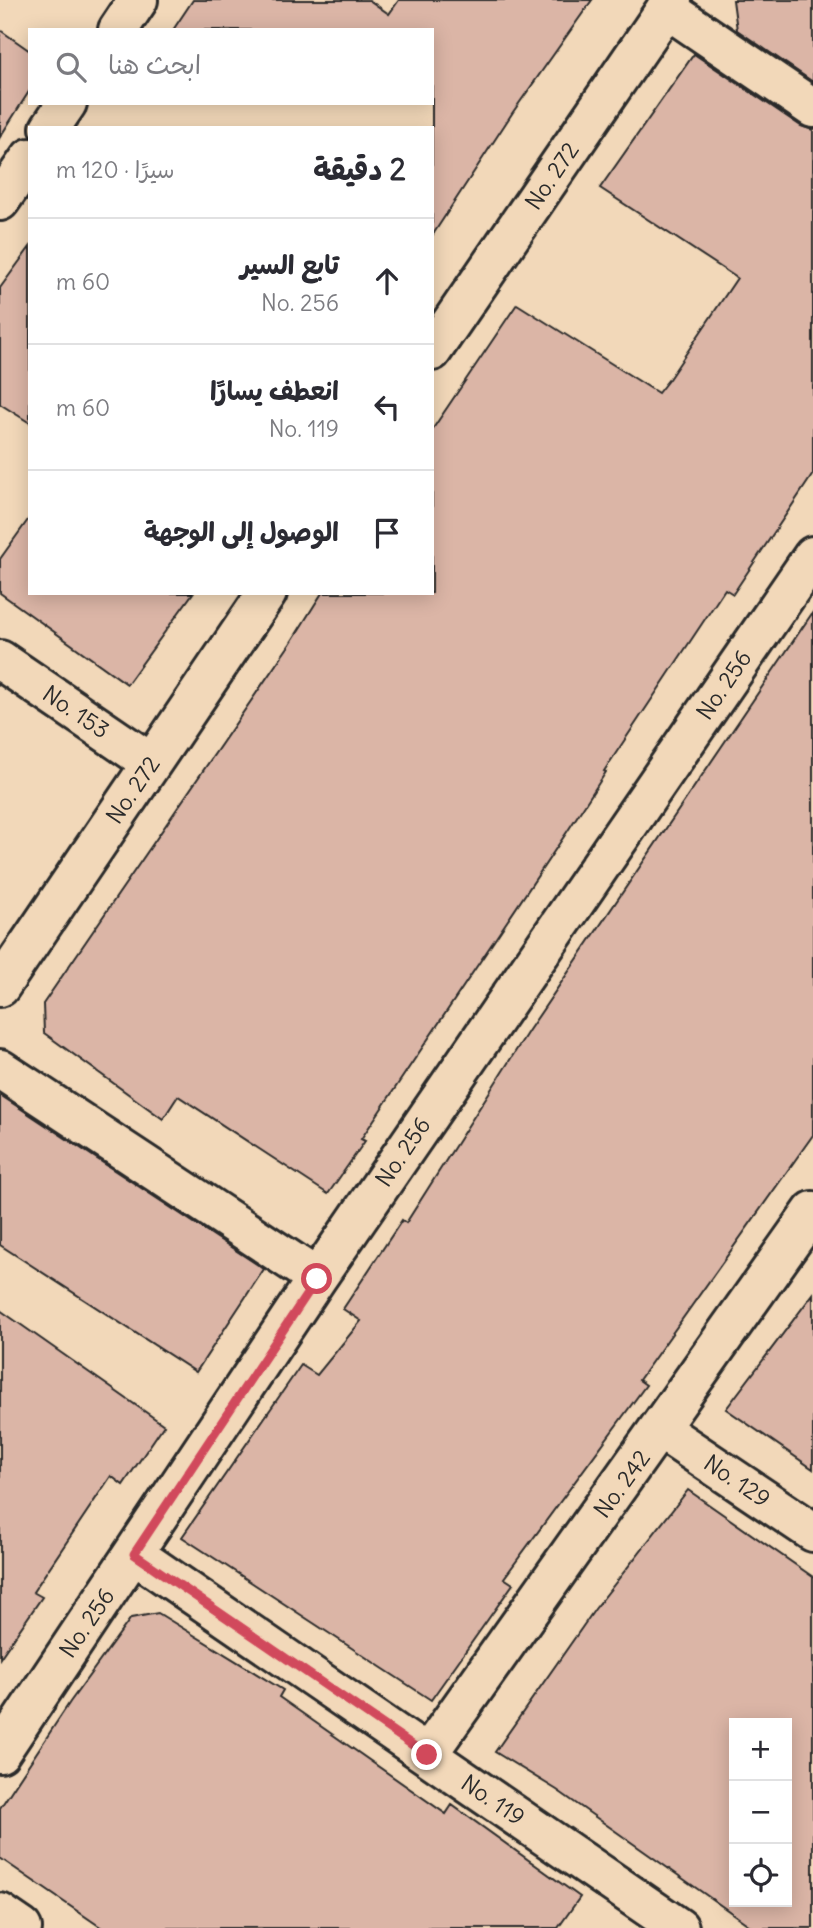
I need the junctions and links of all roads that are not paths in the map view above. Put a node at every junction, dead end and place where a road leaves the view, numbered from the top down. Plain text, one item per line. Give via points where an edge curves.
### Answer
1 (138, 0) edge
2 (669, 4) edge
3 (119, 28) edge
4 (66, 105) edge
5 (813, 108) edge
6 (51, 126) edge
7 (28, 161) edge
8 (0, 201) edge
9 (434, 348) edge
10 (813, 555) edge
11 (266, 595) edge
12 (0, 660) edge
13 (151, 763) junction
14 (0, 987) edge
15 (0, 1069) edge
16 (813, 1211) edge
17 (317, 1279) junction
18 (661, 1430) junction
19 (813, 1532) edge
20 (134, 1554) junction
21 (0, 1753) edge
22 (427, 1755) junction
23 (0, 1913) edge
24 (22, 1928) edge
25 (679, 1928) edge

1 - 3 street
2 - 5 street
2 - 9 street, No. 272
4 - 6 street
7 - 8 street
10 - 17 street, No. 256
11 - 13 street, No. 272
12 - 13 street, No. 153
13 - 14 street, No. 272
15 - 17 street
16 - 18 street, No. 242
17 - 20 street, No. 256
18 - 19 street, No. 129
18 - 22 street, No. 242
20 - 21 street, No. 256
20 - 22 street, No. 119
22 - 25 street, No. 119
23 - 24 street

